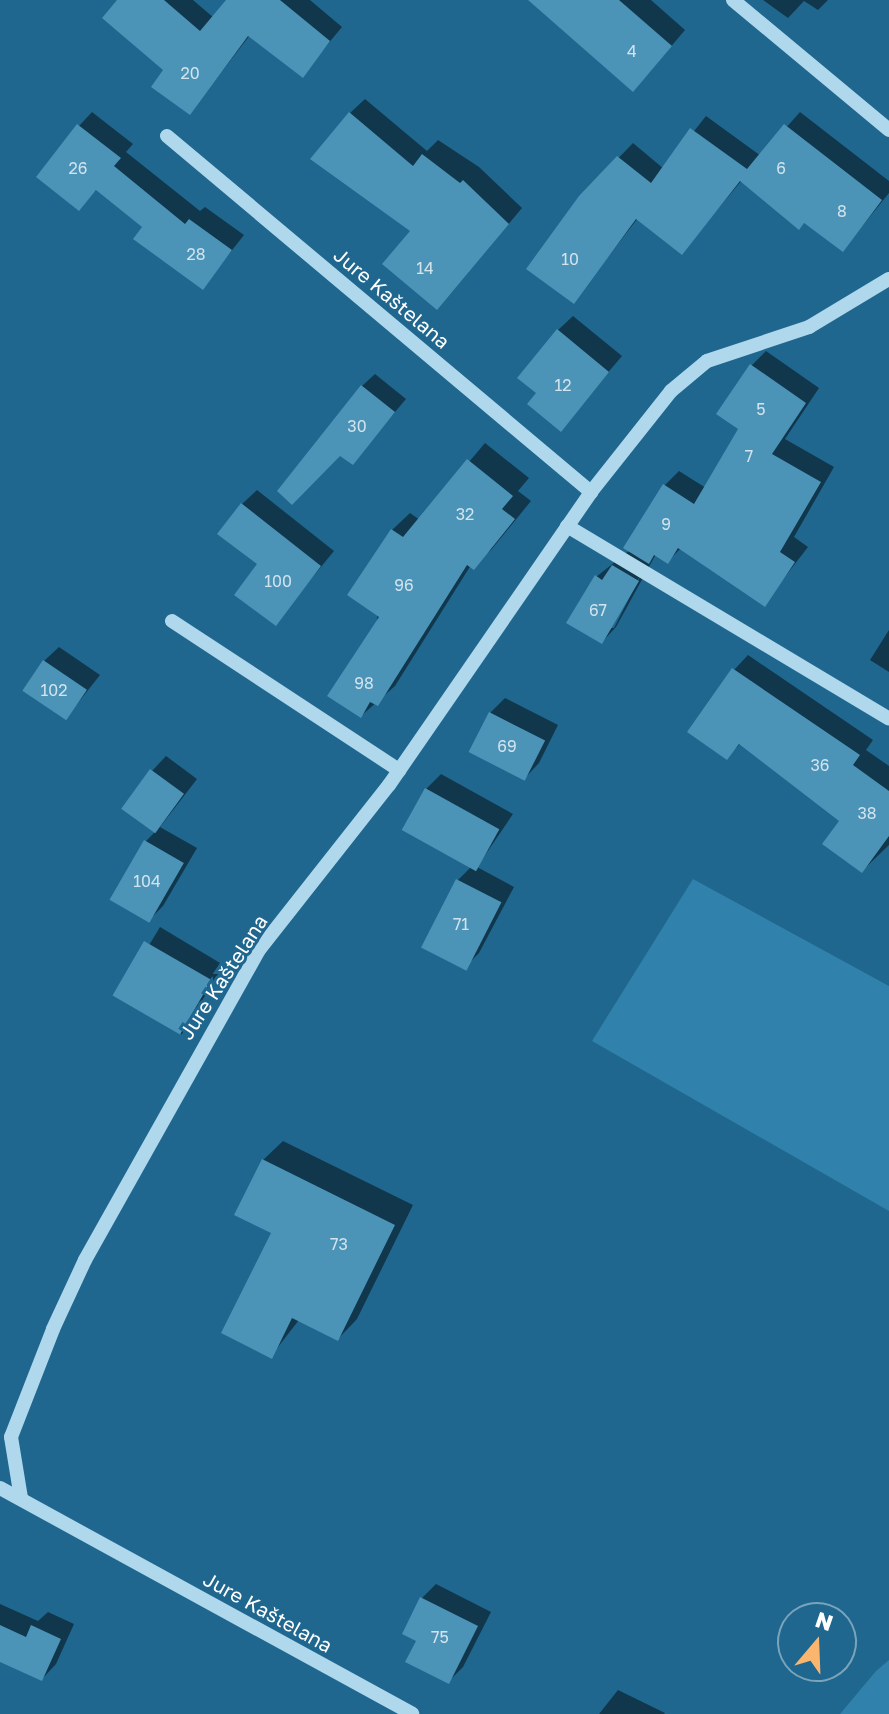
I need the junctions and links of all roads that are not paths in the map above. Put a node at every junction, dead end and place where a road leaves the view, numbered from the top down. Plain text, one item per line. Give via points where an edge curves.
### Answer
1 (733, 0) edge
2 (889, 130) edge
3 (167, 136) dead end
4 (889, 279) edge
5 (591, 492) junction
6 (567, 526) junction
7 (172, 621) dead end
8 (889, 719) edge
9 (399, 770) junction
10 (6, 1440) edge
11 (0, 1488) edge
12 (21, 1498) junction
13 (412, 1714) edge

1 - 2 street
3 - 5 street, Jure Kaštelana
4 - 5 street, Jure Kaštelana via 809,327 707,361 671,391
5 - 6 street, Jure Kaštelana
6 - 8 street
6 - 9 street, Jure Kaštelana
7 - 9 street
9 - 10 street, Jure Kaštelana via 259,950 200,1048 85,1260
10 - 12 street, Jure Kaštelana
11 - 12 street, Jure Kaštelana
12 - 13 street, Jure Kaštelana

